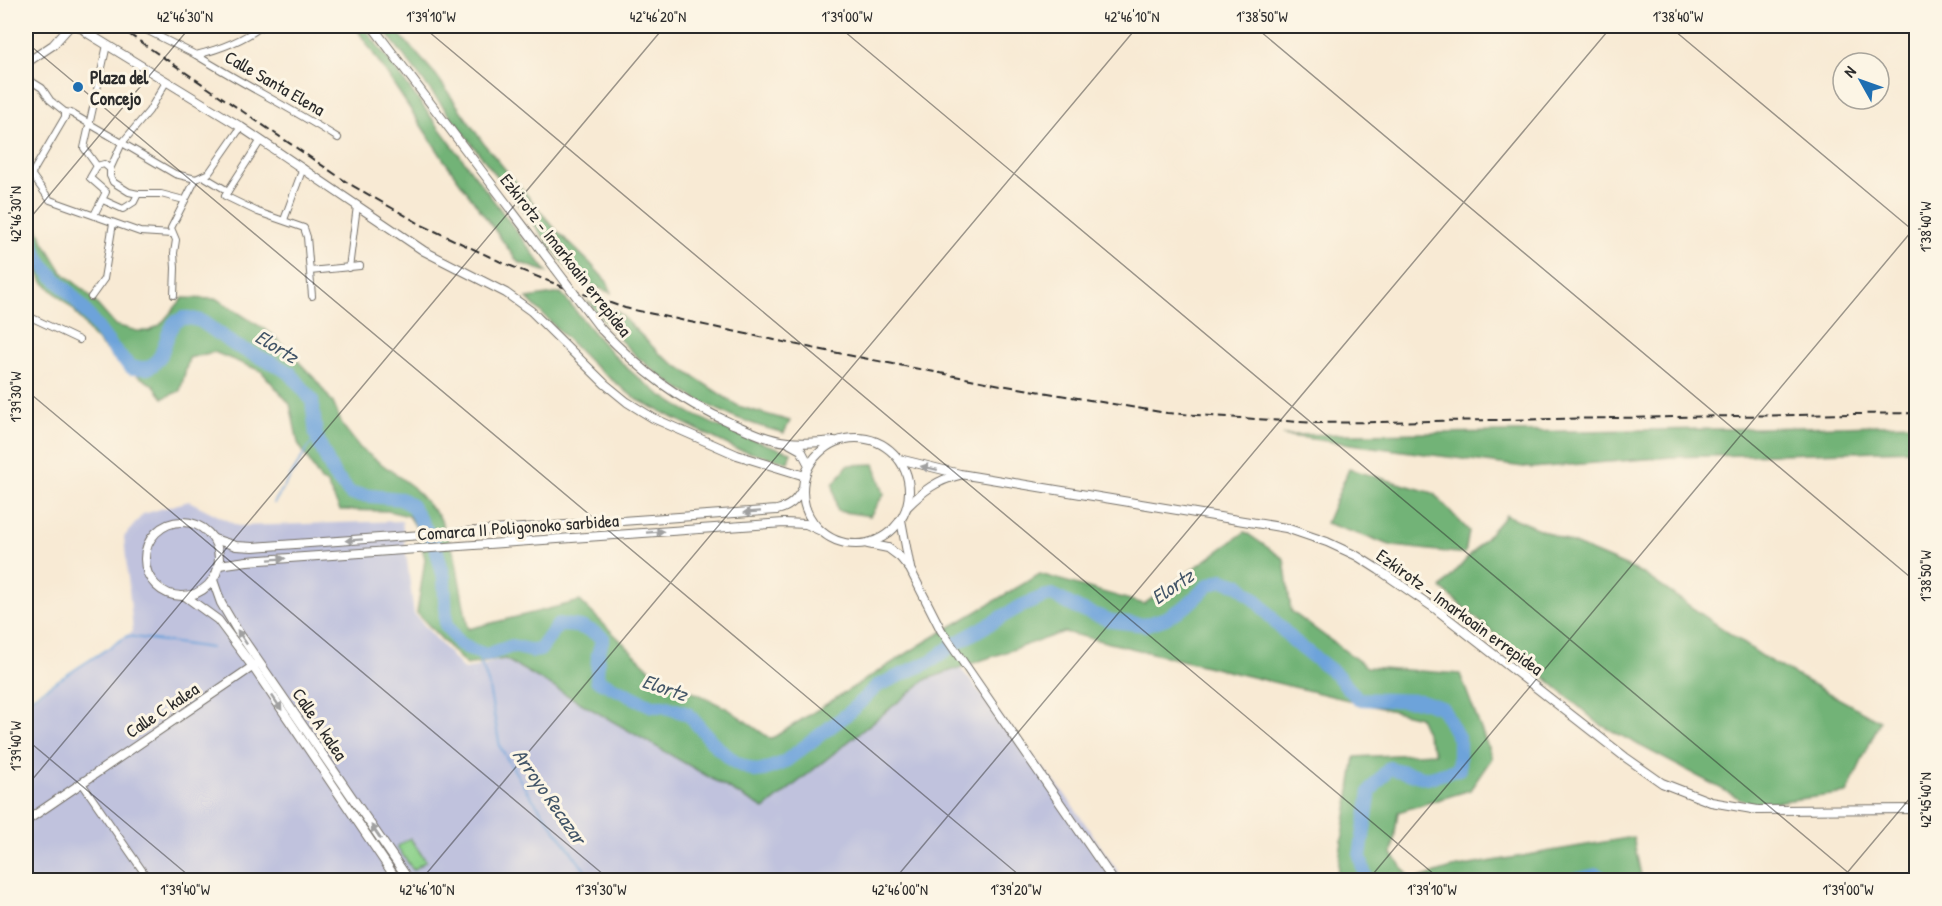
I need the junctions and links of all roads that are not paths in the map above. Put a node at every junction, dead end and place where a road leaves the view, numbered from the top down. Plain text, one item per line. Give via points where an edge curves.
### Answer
1 (70, 26) edge
2 (79, 26) edge
3 (138, 26) edge
4 (262, 26) edge
5 (372, 26) edge
6 (107, 45) junction
7 (196, 55) junction
8 (26, 63) edge
9 (26, 78) edge
10 (166, 82) junction
11 (66, 111) junction
12 (91, 124) junction
13 (241, 127) junction
14 (338, 138) dead end
15 (261, 141) junction
16 (122, 143) junction
17 (97, 166) junction
18 (26, 167) edge
19 (110, 168) junction
20 (303, 168) junction
21 (31, 175) junction
22 (203, 176) junction
23 (196, 179) junction
24 (228, 191) junction
25 (138, 194) junction
26 (103, 200) junction
27 (184, 200) junction
28 (357, 206) junction
29 (94, 215) junction
30 (284, 220) junction
31 (113, 223) junction
32 (172, 234) junction
33 (360, 267) dead end
34 (349, 268) junction
35 (310, 271) junction
36 (174, 295) dead end
37 (312, 296) dead end
38 (91, 297) dead end
39 (26, 315) edge
40 (79, 340) dead end
41 (837, 441) junction
42 (786, 442) junction
43 (899, 459) junction
44 (809, 465) junction
45 (960, 474) junction
46 (805, 476) junction
47 (802, 490) junction
48 (907, 507) junction
49 (901, 520) junction
50 (819, 530) junction
51 (214, 539) junction
52 (868, 544) junction
53 (219, 565) junction
54 (910, 569) junction
55 (213, 580) junction
56 (185, 596) junction
57 (256, 665) junction
58 (81, 782) junction
59 (1917, 809) edge
60 (26, 822) edge
61 (149, 880) edge
62 (397, 880) edge
63 (409, 880) edge
64 (1113, 880) edge

1 - 8 street via 53,45
2 - 6 street
3 - 7 street, Calle Santa Elena
4 - 7 street, Calle Santa Elena via 247,37
5 - 42 street, Ezkirotz - Imarkoain errepidea, bridge via 601,329 640,368 696,407 741,428
6 - 10 street
6 - 12 street
7 - 14 street, Calle Santa Elena
9 - 11 street
10 - 13 street
10 - 16 street via 149,111
11 - 12 street
11 - 21 street
12 - 16 street
12 - 17 street via 84,148
13 - 15 street
13 - 22 street
15 - 20 street
15 - 24 street
16 - 19 street
16 - 23 street via 175,174
17 - 19 street via 104,164
17 - 26 street via 90,178 105,192
18 - 21 street
19 - 25 street via 113,182
20 - 28 street
20 - 30 street
21 - 29 street via 50,200
22 - 23 street
22 - 24 street
23 - 27 street
24 - 30 street via 225,196
25 - 26 street via 123,209
25 - 27 street
26 - 29 street
27 - 32 street
28 - 34 street
28 - 46 street via 442,262 506,293 531,311 605,384 653,418 737,455
29 - 31 street
30 - 35 street via 304,228
31 - 32 street via 140,232
31 - 38 street via 104,279
32 - 36 street via 177,240
33 - 34 street
34 - 35 street
35 - 37 street
39 - 40 street
41 - 42 street, Ezkirotz - Imarkoain errepidea
41 - 43 street via 871,440
41 - 44 street
42 - 44 street, Ezkirotz - Imarkoain errepidea via 801,450
45 -> 43 street, Ezkirotz - Imarkoain errepidea
43 - 48 street via 909,490
44 - 46 street
45 - 48 street via 942,479
45 - 59 street, Ezkirotz - Imarkoain errepidea via 1286,528 1327,542 1357,556 1437,610 1625,757 1662,783 1688,794 1758,810
46 - 47 street
47 - 50 street via 809,518
47 -> 51 street, Comarca II Poligonoko sarbidea via 789,506 777,510 253,548
48 - 49 street
49 - 52 street via 892,531
49 - 54 street
50 - 52 street via 842,543
53 -> 50 street, Comarca II Poligonoko sarbidea via 784,523 806,524
51 - 53 street
51 - 56 street via 206,530 184,522 166,526 152,537 145,560 153,582 173,595
52 - 54 street via 888,548
53 - 55 street
54 - 64 street via 941,630
55 - 56 street via 196,594
57 -> 55 street, Calle A kalea via 221,603
56 - 57 street, Calle A kalea via 218,620
57 - 58 street, Calle C kalea
57 -> 62 street, Calle A kalea
63 -> 57 street, Calle A kalea
58 - 60 street, Calle C kalea
58 - 61 street

